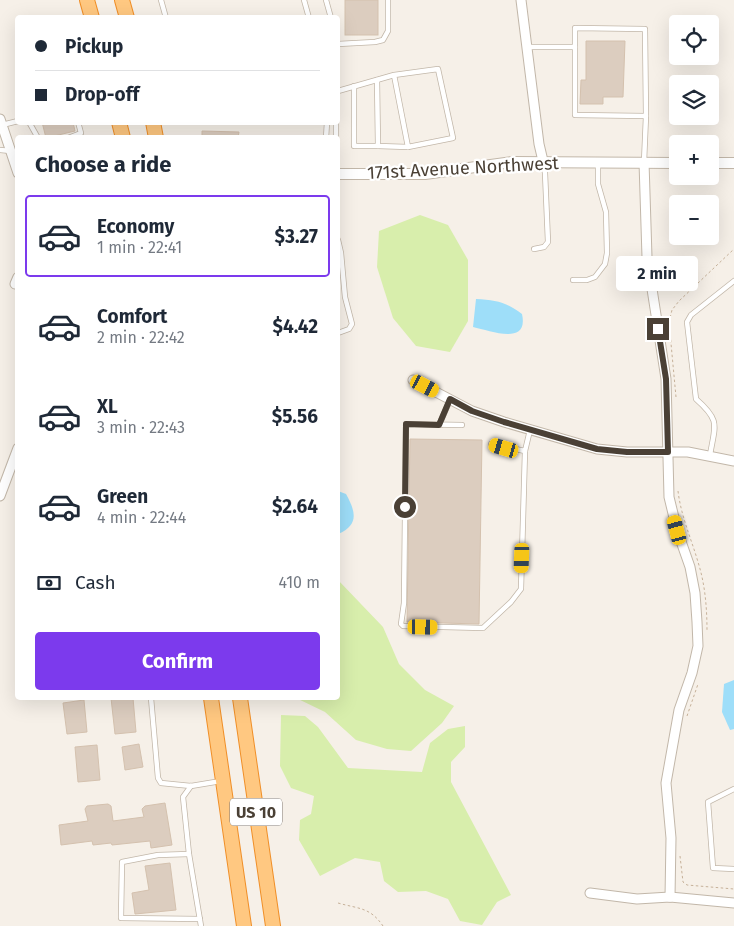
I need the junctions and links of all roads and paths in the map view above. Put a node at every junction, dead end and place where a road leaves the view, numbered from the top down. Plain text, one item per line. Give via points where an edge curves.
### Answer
1 (87, 0) edge
2 (122, 0) edge
3 (161, 0) edge
4 (304, 0) edge
5 (326, 0) edge
6 (388, 0) edge
7 (521, 0) edge
8 (91, 15) edge
9 (126, 15) edge
10 (165, 15) edge
11 (308, 15) edge
12 (330, 15) edge
13 (340, 42) edge
14 (528, 47) junction
15 (575, 47) junction
16 (394, 75) junction
17 (377, 80) junction
18 (354, 86) junction
19 (340, 90) edge
20 (646, 116) junction
21 (15, 121) edge
22 (1, 122) edge
23 (79, 125) edge
24 (78, 135) edge
25 (378, 146) junction
26 (408, 147) junction
27 (0, 150) edge
28 (12, 151) junction
29 (543, 161) junction
30 (15, 162) edge
31 (598, 162) junction
32 (644, 162) junction
33 (669, 163) edge
34 (719, 163) edge
35 (734, 164) edge
36 (340, 174) edge
37 (340, 249) edge
38 (534, 249) dead end
39 (573, 280) dead end
40 (734, 280) edge
41 (340, 297) edge
42 (345, 297) junction
43 (340, 332) edge
44 (413, 380) dead end
45 (450, 399) junction
46 (439, 425) junction
47 (462, 426) dead end
48 (530, 430) junction
49 (491, 444) dead end
50 (525, 452) junction
51 (668, 452) junction
52 (710, 455) junction
53 (15, 456) edge
54 (734, 461) edge
55 (0, 496) edge
56 (151, 700) edge
57 (211, 700) edge
58 (240, 700) edge
59 (222, 781) junction
60 (191, 786) junction
61 (734, 789) edge
62 (189, 854) junction
63 (734, 869) edge
64 (590, 893) dead end
65 (670, 897) junction
66 (338, 903) dead end
67 (734, 903) edge
68 (200, 919) junction
69 (201, 926) edge
70 (244, 926) edge
71 (273, 926) edge
72 (383, 926) edge

1 - 8 highway
2 - 9 highway
3 - 10 lane
4 - 11 lane
5 - 12 lane
6 - 13 lane via 388,31 383,40
7 - 14 street
14 - 15 lane
14 - 29 street
15 - 20 lane via 576,115
15 - 20 lane via 575,28 645,29
16 - 17 lane
16 - 26 lane
16 - 26 lane via 438,69 453,138
17 - 18 lane
17 - 25 lane
18 - 19 lane
18 - 25 lane via 354,146
20 - 32 lane
21 - 22 lane
22 - 28 street
23 - 24 lane via 81,134
25 - 26 lane
27 - 28 lane
28 - 30 street
29 - 31 street, 171st Avenue Northwest
29 - 36 street, 171st Avenue Northwest via 425,174
29 - 38 lane via 548,242 545,247
31 - 32 street, 171st Avenue Northwest
31 - 39 lane via 598,184 606,212 606,258 595,277
32 - 33 street, 171st Avenue Northwest
32 - 51 street via 647,257 666,379
34 - 35 street
37 - 42 lane
40 - 52 lane via 691,315 687,322 696,399 711,412 715,425
41 - 42 lane
42 - 43 lane via 352,324
44 - 45 street
45 - 46 lane
45 - 48 street via 472,411
46 - 47 lane
46 - 50 lane via 406,424 403,626 483,628 516,596 520,588
48 - 50 lane
48 - 51 street via 597,449
49 - 50 lane
51 - 52 street
51 - 65 street via 669,497 695,593 698,646 679,710 666,783 671,838
52 - 54 street
53 - 55 street
56 - 60 lane via 158,778 162,783
57 - 59 highway, US 10
58 - 71 highway, US 10
59 - 60 lane
59 - 70 highway, US 10
60 - 62 lane via 183,797
61 - 63 lane via 708,802 713,868
62 - 68 lane
62 - 68 lane via 158,854 122,862 121,918
64 - 65 street via 638,899
65 - 67 street
66 - 72 path via 369,910
68 - 69 lane

